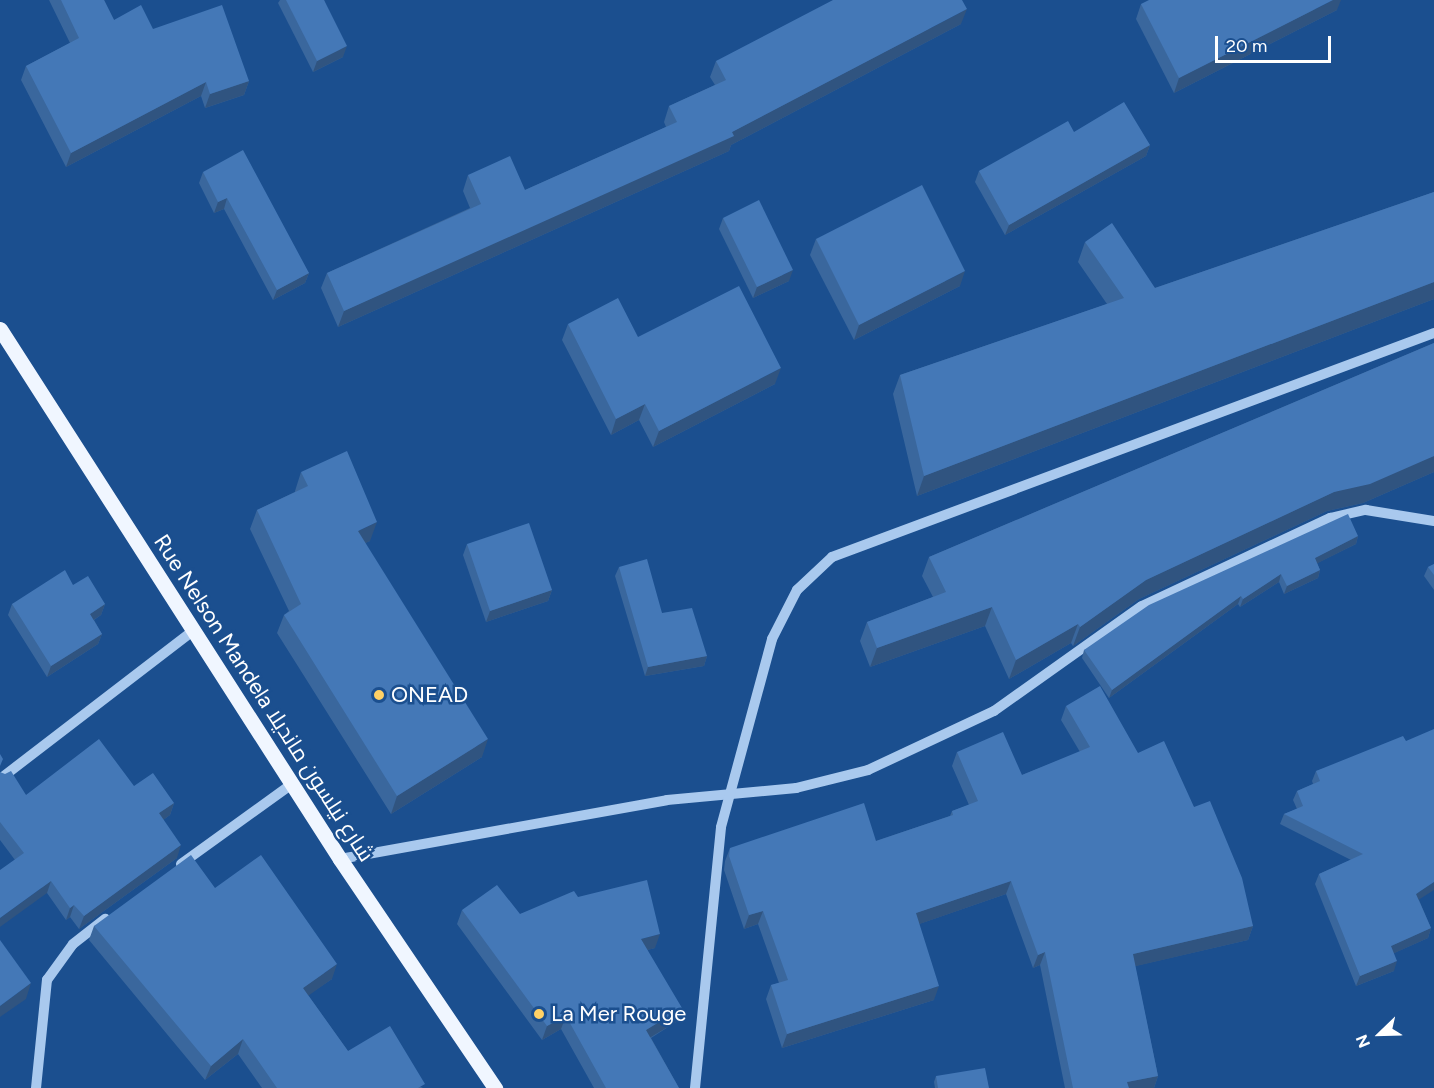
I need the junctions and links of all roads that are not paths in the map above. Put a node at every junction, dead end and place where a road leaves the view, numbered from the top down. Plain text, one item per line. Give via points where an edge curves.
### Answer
1 (0, 329) edge
2 (1434, 333) edge
3 (1434, 521) edge
4 (192, 631) junction
5 (0, 778) edge
6 (292, 784) junction
7 (729, 795) junction
8 (340, 859) junction
9 (166, 875) edge
10 (117, 910) edge
11 (36, 1088) edge
12 (495, 1088) edge
13 (695, 1088) edge

1 - 4 main road, Rue Nelson Mandela شارع نيلسون مانديلا
2 - 7 street via 832,557 797,590 772,639
3 - 7 street via 1366,510 1330,518 1142,606 994,711 868,770 796,788
4 - 5 street
4 - 6 main road, Rue Nelson Mandela شارع نيلسون مانديلا
6 - 8 main road, Rue Nelson Mandela شارع نيلسون مانديلا
6 - 9 street
7 - 8 street via 667,800
7 - 13 street via 721,827
8 - 12 main road, Rue Nelson Mandela شارع نيلسون مانديلا
10 - 11 street via 73,944 47,980

